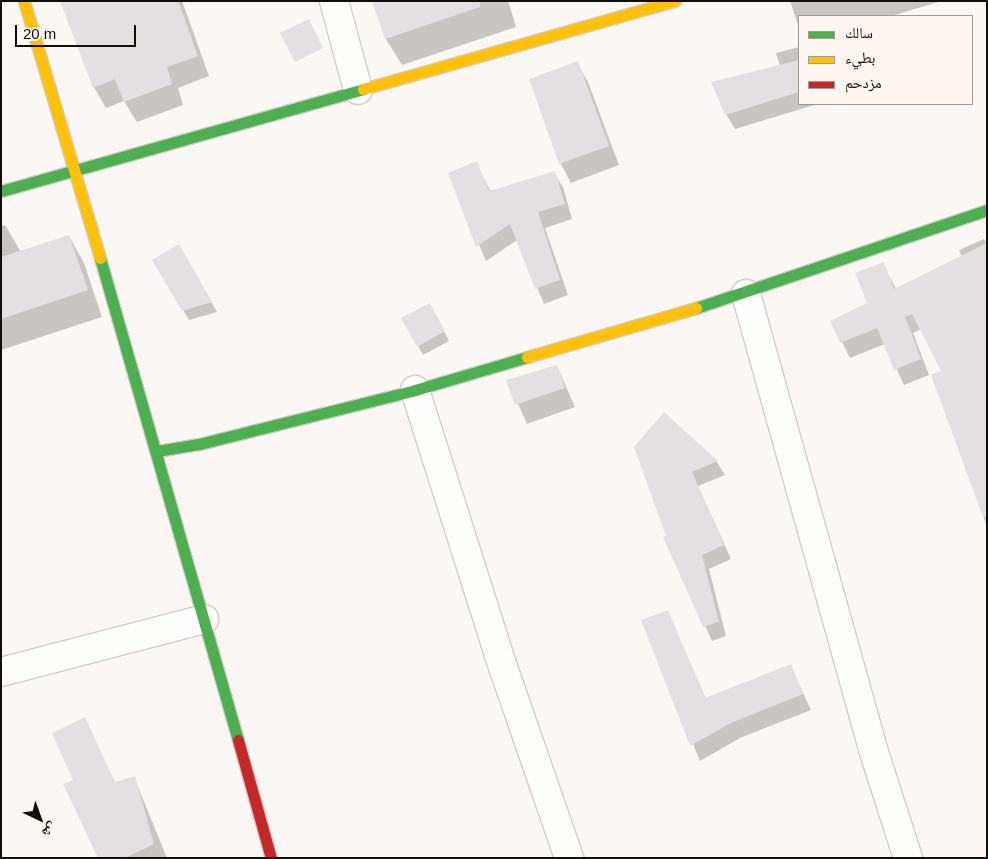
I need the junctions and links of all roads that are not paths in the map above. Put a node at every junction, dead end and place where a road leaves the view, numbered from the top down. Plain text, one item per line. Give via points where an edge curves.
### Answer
1 (24, 1) edge
2 (334, 1) edge
3 (662, 3) edge
4 (358, 90) junction
5 (72, 171) junction
6 (1, 191) edge
7 (987, 210) edge
8 (746, 294) junction
9 (415, 390) junction
10 (157, 450) junction
11 (204, 619) junction
12 (1, 672) edge
13 (560, 856) edge
14 (271, 858) edge
15 (908, 858) edge

1 - 5 street
2 - 4 street
3 - 4 street
4 - 5 street
5 - 6 street
5 - 10 street
7 - 8 street
8 - 9 street
8 - 15 street via 873,748
9 - 10 street via 199,444
9 - 13 street
10 - 11 street
11 - 12 street
11 - 14 street

